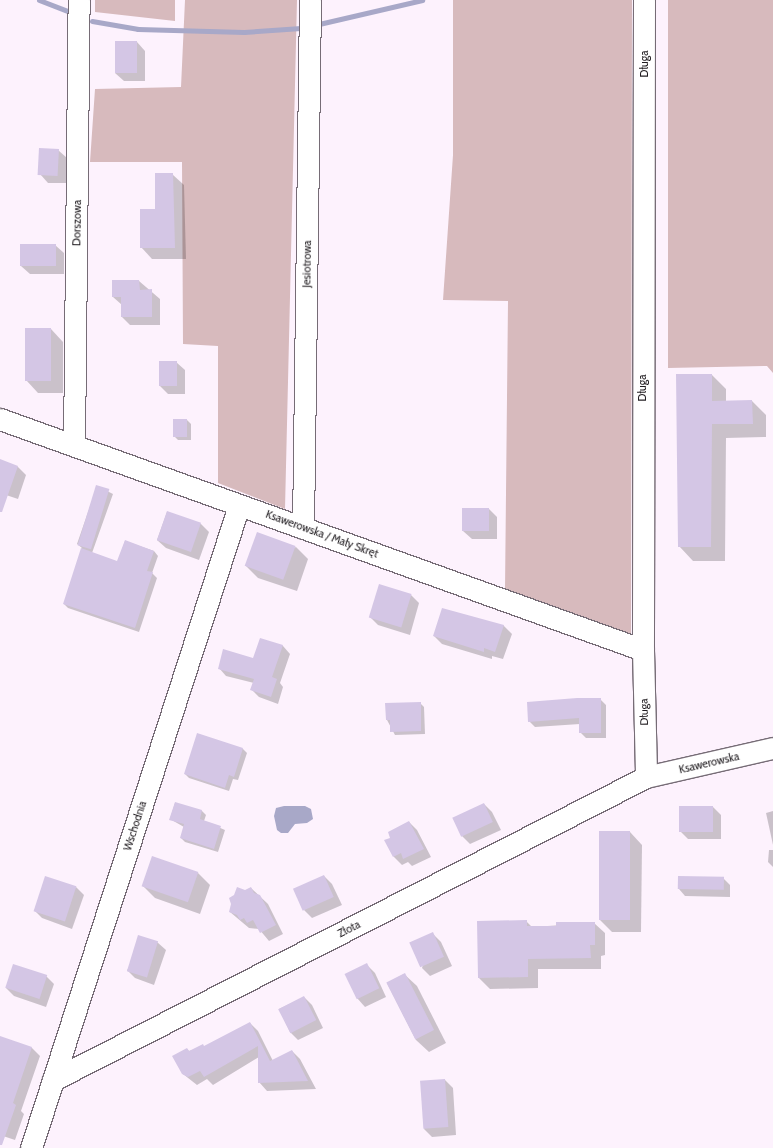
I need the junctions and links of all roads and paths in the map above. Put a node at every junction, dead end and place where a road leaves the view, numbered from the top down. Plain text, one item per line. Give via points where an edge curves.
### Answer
1 (79, 0) edge
2 (310, 0) edge
3 (644, 0) edge
4 (0, 419) edge
5 (74, 445) junction
6 (239, 504) junction
7 (303, 528) junction
8 (643, 650) junction
9 (773, 748) edge
10 (646, 777) junction
11 (53, 1080) junction
12 (31, 1148) edge

1 - 5 street, Dorszowa
2 - 7 street, Jesiotrowa
3 - 8 street, Długa
4 - 5 street, Ksawerowska / Mały Skręt
5 - 6 street, Ksawerowska / Mały Skręt
6 - 7 street, Ksawerowska / Mały Skręt
6 - 11 street, Wschodnia
7 - 8 street, Ksawerowska / Mały Skręt
8 - 10 street, Długa
9 - 10 street, Ksawerowska
10 - 11 street, Złota
11 - 12 street, Wschodnia

